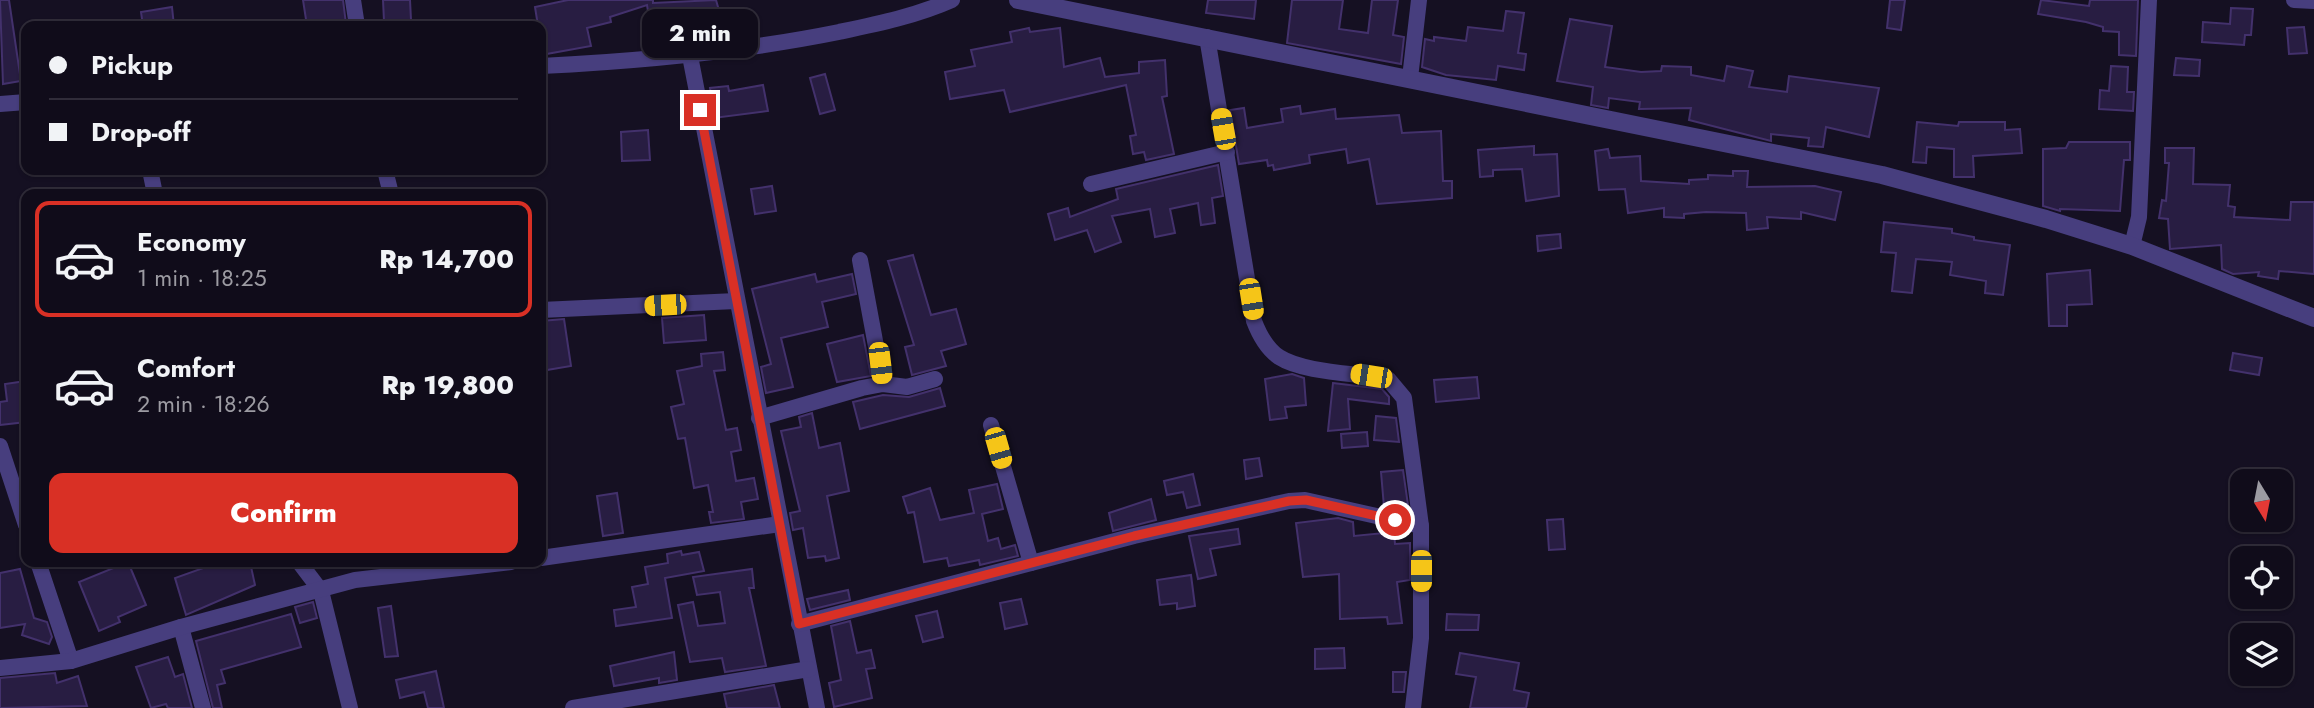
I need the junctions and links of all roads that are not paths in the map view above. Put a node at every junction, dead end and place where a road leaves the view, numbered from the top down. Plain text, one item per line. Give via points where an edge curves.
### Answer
1 (353, 0) edge
2 (952, 0) edge
3 (1018, 0) edge
4 (1419, 0) edge
5 (2149, 0) edge
6 (2294, 0) edge
7 (2314, 2) edge
8 (1069, 5) edge
9 (356, 21) edge
10 (1207, 37) junction
11 (690, 56) junction
12 (546, 66) edge
13 (1410, 78) junction
14 (21, 102) edge
15 (0, 104) edge
16 (1227, 152) junction
17 (1091, 184) dead end
18 (2133, 246) junction
19 (860, 260) dead end
20 (736, 300) junction
21 (546, 310) edge
22 (2314, 318) edge
23 (935, 379) dead end
24 (883, 384) junction
25 (759, 418) junction
26 (991, 425) dead end
27 (0, 446) edge
28 (21, 510) edge
29 (780, 524) junction
30 (1421, 526) junction
31 (546, 557) edge
32 (1031, 563) junction
33 (40, 567) edge
34 (303, 567) edge
35 (468, 567) edge
36 (321, 591) junction
37 (799, 624) junction
38 (181, 627) junction
39 (71, 662) junction
40 (0, 668) edge
41 (809, 668) junction
42 (203, 708) edge
43 (350, 708) edge
44 (573, 708) edge
45 (817, 708) edge
46 (1413, 708) edge

1 - 9 street
2 - 11 street via 884,22
3 - 8 street
4 - 13 street
5 - 18 street via 2141,197
6 - 7 street
8 - 10 street
10 - 13 street
10 - 16 street
11 - 12 street
11 - 20 street
13 - 18 street via 1882,176
14 - 15 street
16 - 17 street
16 - 30 street via 1260,335 1279,357 1388,379 1395,385 1404,398
18 - 22 street
19 - 24 street
20 - 21 street
20 - 25 street
23 - 24 street via 907,387
24 - 25 street
25 - 29 street
26 - 32 street
27 - 28 street
29 - 31 street
29 - 37 street
30 - 32 street via 1306,500 1289,501
30 - 46 street via 1421,638
32 - 37 street
33 - 39 street
34 - 36 street
35 - 36 street via 355,580
36 - 38 street
36 - 43 street
37 - 41 street
38 - 39 street
38 - 42 street
39 - 40 street
41 - 44 street
41 - 45 street

